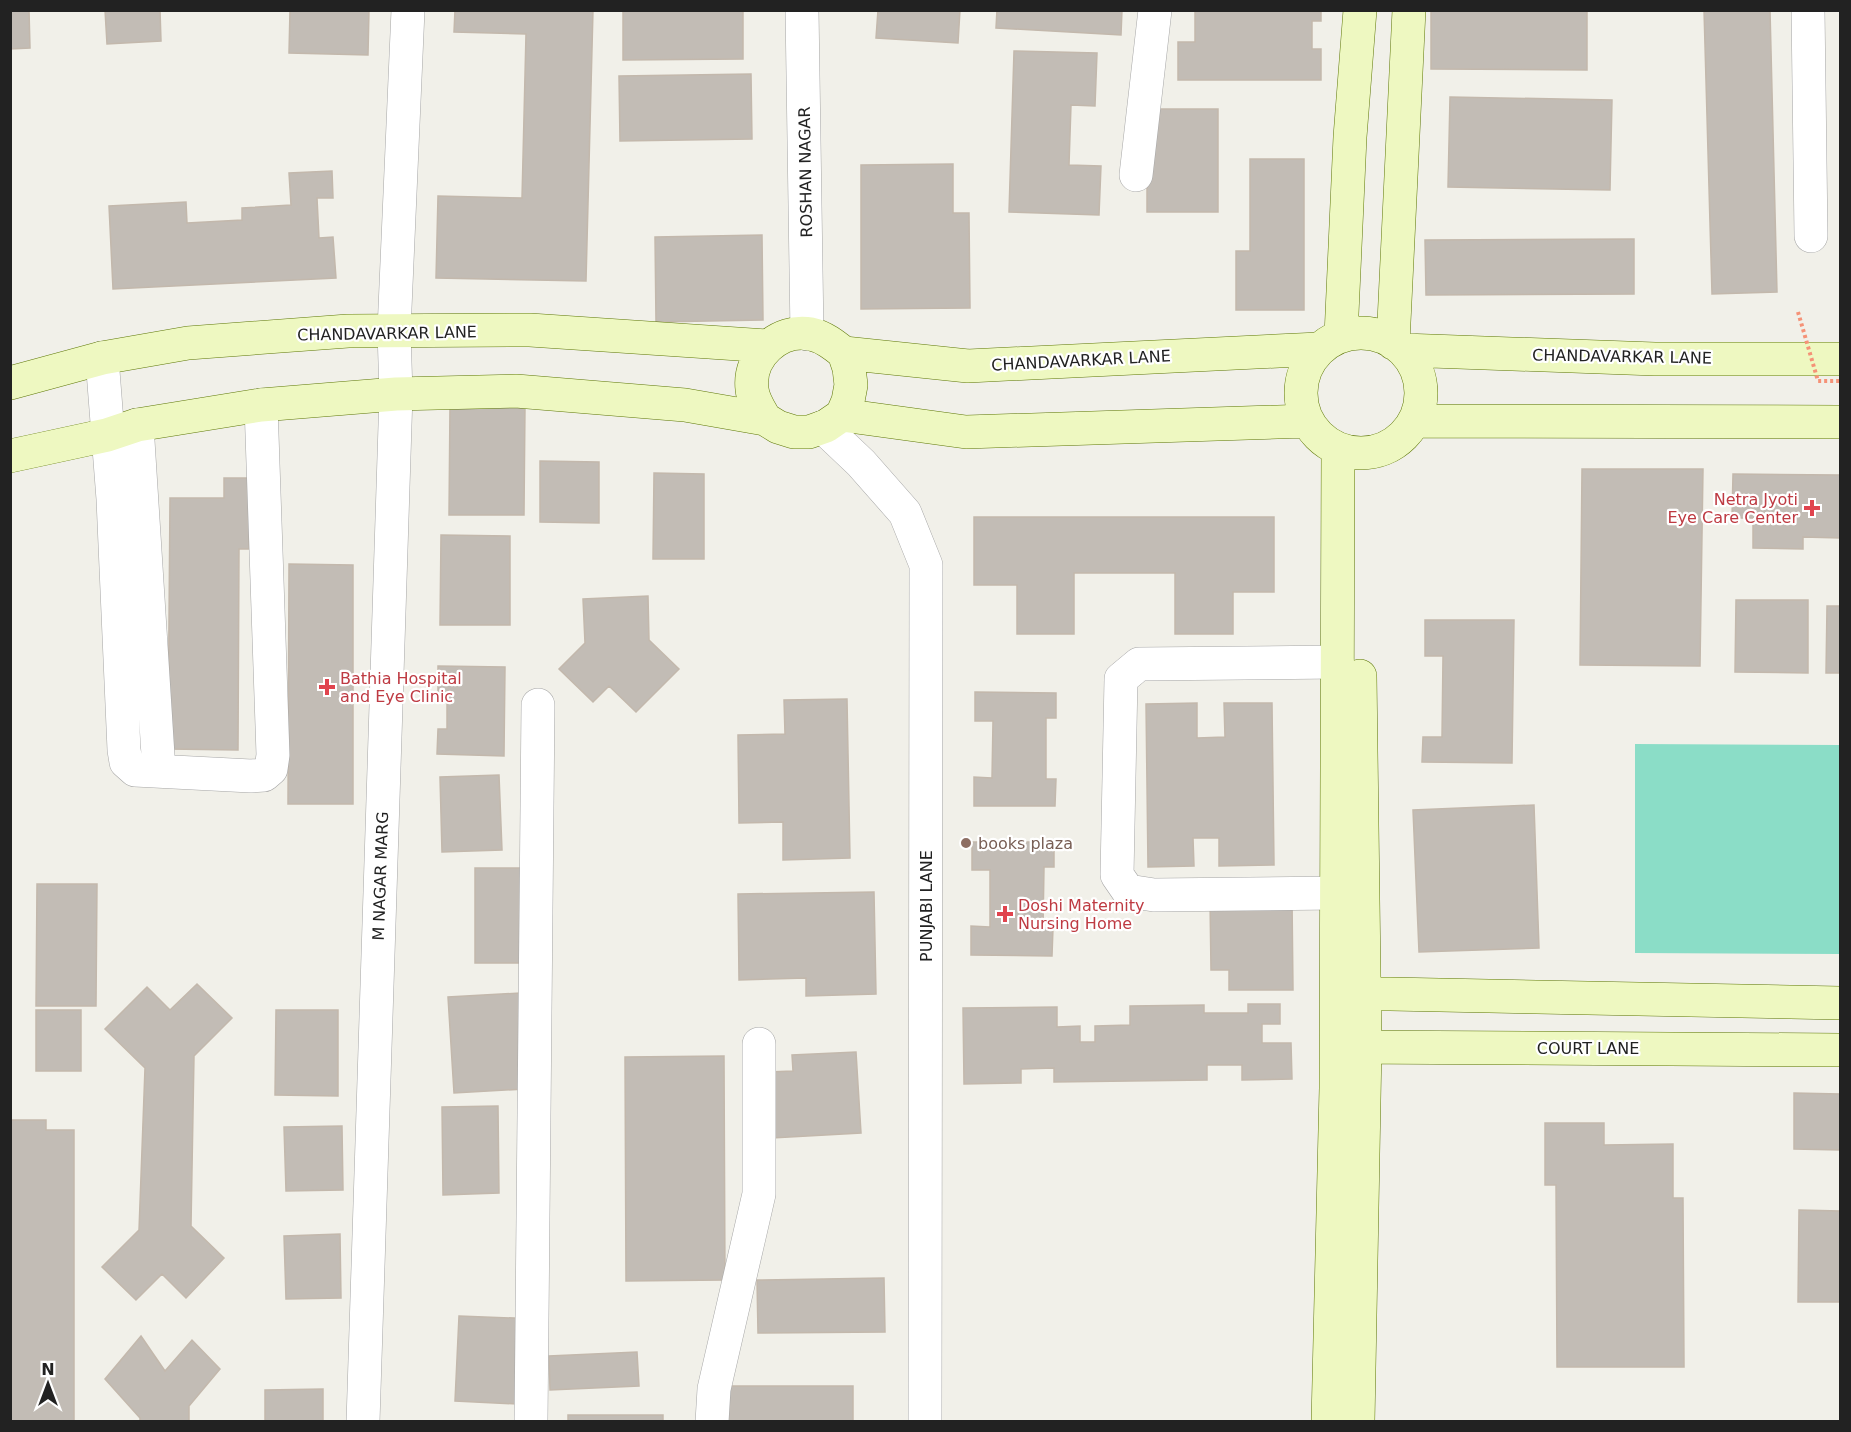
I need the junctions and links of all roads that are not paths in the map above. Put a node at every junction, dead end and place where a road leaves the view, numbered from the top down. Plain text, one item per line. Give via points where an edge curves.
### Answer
1 (408, 10) edge
2 (802, 10) edge
3 (1155, 10) edge
4 (1360, 10) edge
5 (1408, 10) edge
6 (1808, 10) edge
7 (1136, 175) dead end
8 (1810, 236) dead end
9 (394, 331) junction
10 (807, 334) junction
11 (1330, 343) junction
12 (768, 346) junction
13 (1398, 346) junction
14 (844, 353) junction
15 (102, 358) junction
16 (1840, 359) edge
17 (10, 383) edge
18 (396, 394) junction
19 (261, 405) junction
20 (765, 419) junction
21 (832, 421) junction
22 (1307, 421) junction
23 (1414, 421) junction
24 (1840, 422) edge
25 (137, 425) junction
26 (107, 435) junction
27 (1347, 451) junction
28 (10, 456) edge
29 (1337, 662) junction
30 (538, 705) dead end
31 (159, 771) junction
32 (1337, 892) junction
33 (1350, 993) junction
34 (1840, 1003) edge
35 (759, 1044) dead end
36 (1351, 1047) junction
37 (1840, 1050) edge
38 (363, 1422) edge
39 (531, 1422) edge
40 (712, 1422) edge
41 (925, 1422) edge
42 (1328, 1422) edge
43 (1358, 1422) edge

1 - 9 street, M NAGAR MARG
2 - 10 street, ROSHAN NAGAR
3 - 7 street
4 - 11 street
5 - 13 street
6 - 8 street
9 - 12 street, CHANDAVARKAR LANE via 530,330
9 - 15 street, CHANDAVARKAR LANE via 188,343
9 - 18 street, M NAGAR MARG
10 - 12 street, CHANDAVARKAR LANE via 796,333
10 - 14 street, CHANDAVARKAR LANE
11 - 13 street via 1349,333 1370,333
11 - 14 street, CHANDAVARKAR LANE via 968,366
11 - 22 street via 1316,352 1305,369 1300,387
12 - 20 street via 752,374 752,390
13 - 16 street, CHANDAVARKAR LANE via 1655,358
13 - 23 street via 1417,369 1422,389 1420,410
14 - 21 street via 851,385 848,401
15 - 17 street, CHANDAVARKAR LANE
15 - 26 street
18 - 19 street
18 - 20 street via 516,391 685,405
18 - 38 street, M NAGAR MARG
19 - 25 street
19 - 31 street via 271,769 264,775 251,776
20 - 21 street via 794,432 809,432
21 - 22 street via 966,432
21 - 41 street, PUNJABI LANE via 861,463 905,513 926,565
22 - 27 street via 1321,439
23 - 24 street
23 - 27 street via 1396,443 1377,452
25 - 26 street
25 - 31 street
26 - 28 street
26 - 31 street via 124,750 126,762 135,770
27 - 29 street
27 - 33 street
29 - 32 street
29 - 32 street via 1139,664 1121,679 1117,875 1128,891 1154,896
30 - 39 street
32 - 33 street
33 - 34 street
33 - 36 street
35 - 40 street via 759,1194 714,1389
36 - 37 street, COURT LANE
36 - 42 street
36 - 43 street

